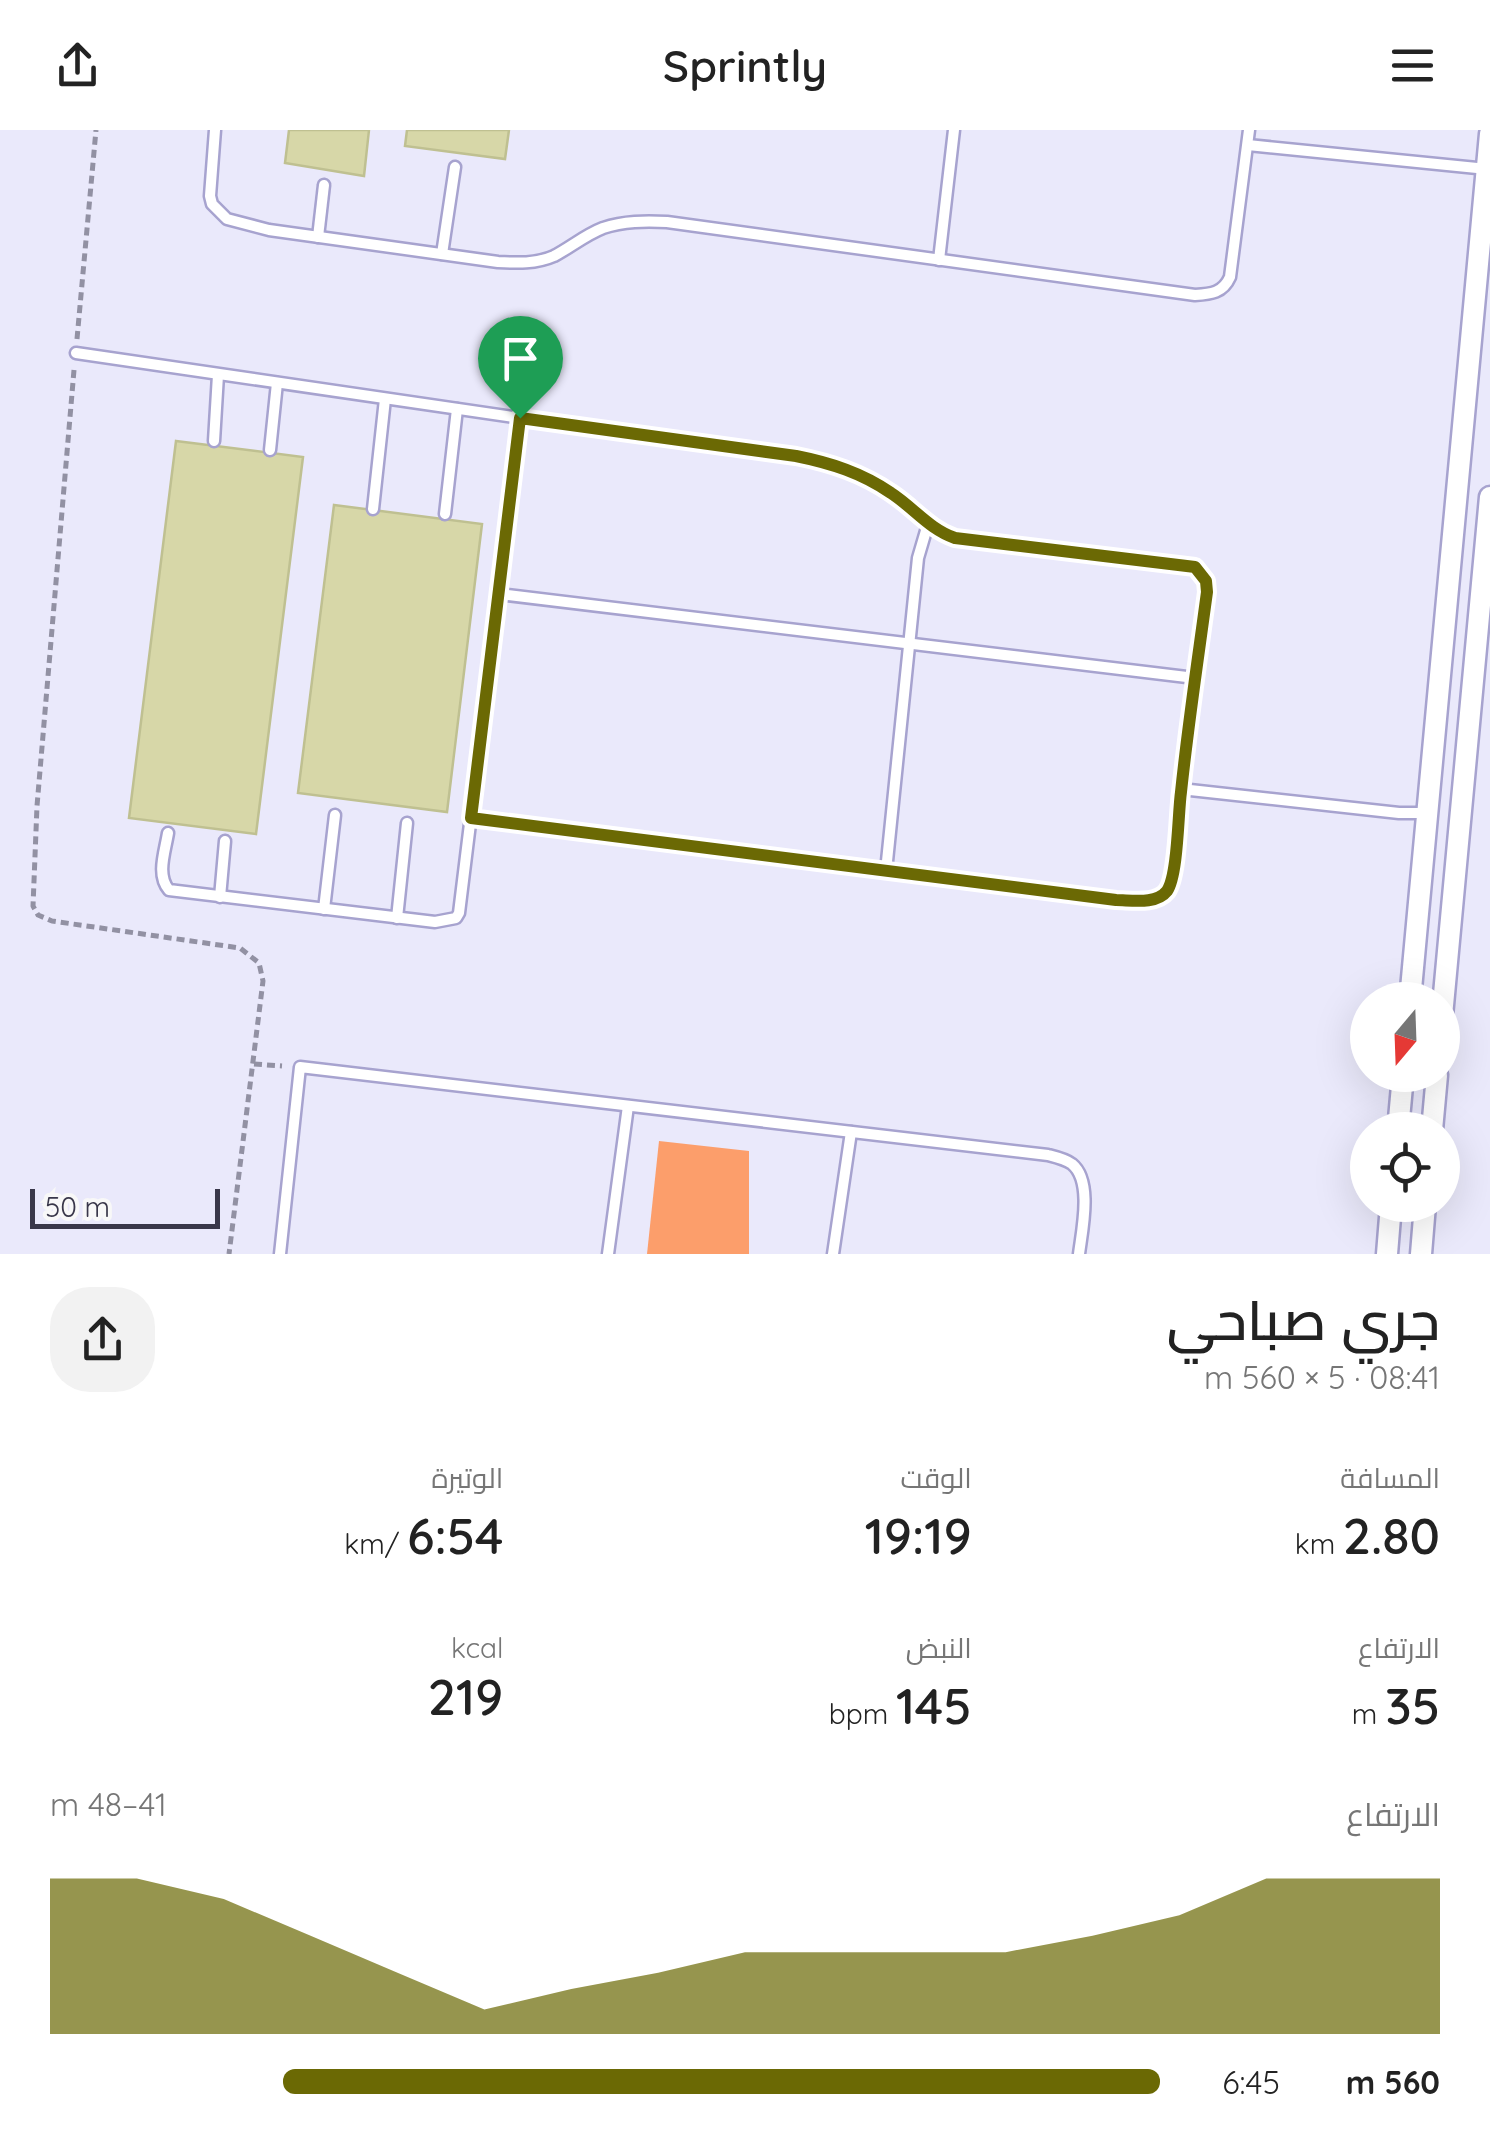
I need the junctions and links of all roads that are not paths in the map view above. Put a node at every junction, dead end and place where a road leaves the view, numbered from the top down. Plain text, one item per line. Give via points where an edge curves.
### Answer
1 (215, 130) edge
2 (954, 130) edge
3 (1249, 130) edge
4 (1490, 134) edge
5 (1248, 145) junction
6 (454, 167) dead end
7 (1488, 169) edge
8 (324, 185) dead end
9 (318, 237) junction
10 (442, 254) junction
11 (939, 260) junction
12 (76, 353) road end
13 (218, 374) junction
14 (277, 383) junction
15 (384, 399) junction
16 (456, 409) junction
17 (520, 418) junction
18 (214, 441) dead end
19 (270, 450) dead end
20 (1490, 497) edge
21 (373, 509) dead end
22 (445, 514) dead end
23 (928, 524) junction
24 (499, 594) junction
25 (910, 644) junction
26 (1196, 678) junction
27 (1181, 789) junction
28 (1462, 808) junction
29 (1428, 813) junction
30 (336, 815) dead end
31 (471, 818) junction
32 (407, 823) dead end
33 (168, 833) dead end
34 (225, 841) dead end
35 (886, 870) junction
36 (220, 897) junction
37 (324, 909) junction
38 (396, 918) junction
39 (1412, 982) edge
40 (1445, 982) edge
41 (628, 1106) junction
42 (851, 1132) junction
43 (1390, 1222) edge
44 (1424, 1222) edge
45 (280, 1254) edge
46 (608, 1254) edge
47 (833, 1254) edge
48 (1079, 1254) edge
49 (1387, 1254) edge
50 (1421, 1254) edge

1 - 9 lane via 210,184 218,212 243,224
2 - 11 lane
3 - 5 lane
4 - 7 street
5 - 7 lane
5 - 11 lane via 1230,277 1219,291 1195,295
6 - 10 lane
7 - 29 street
8 - 9 lane
9 - 10 lane
10 - 11 lane via 522,264 600,229 638,221
12 - 13 lane
13 - 14 lane
13 - 18 lane
14 - 15 lane
14 - 19 lane
15 - 16 lane
15 - 21 lane
16 - 17 lane
16 - 22 lane
17 - 23 lane via 826,462 884,488
17 - 24 lane
20 - 28 street
23 - 25 lane
23 - 26 lane via 955,538 1195,567 1207,592
24 - 25 lane
24 - 31 lane
25 - 26 lane
25 - 35 lane
26 - 27 lane
27 - 29 lane
27 - 35 lane via 1171,881 1153,899
28 - 29 street
28 - 40 street
29 - 39 street
30 - 37 lane
31 - 35 lane
31 - 38 lane via 456,918
32 - 38 lane
33 - 36 lane via 165,887
34 - 36 lane
36 - 37 lane
37 - 38 lane
41 - 42 lane
41 - 45 lane via 300,1067
41 - 46 lane
42 - 47 lane
42 - 48 lane via 1072,1164 1084,1187
43 - 49 street
44 - 50 street

